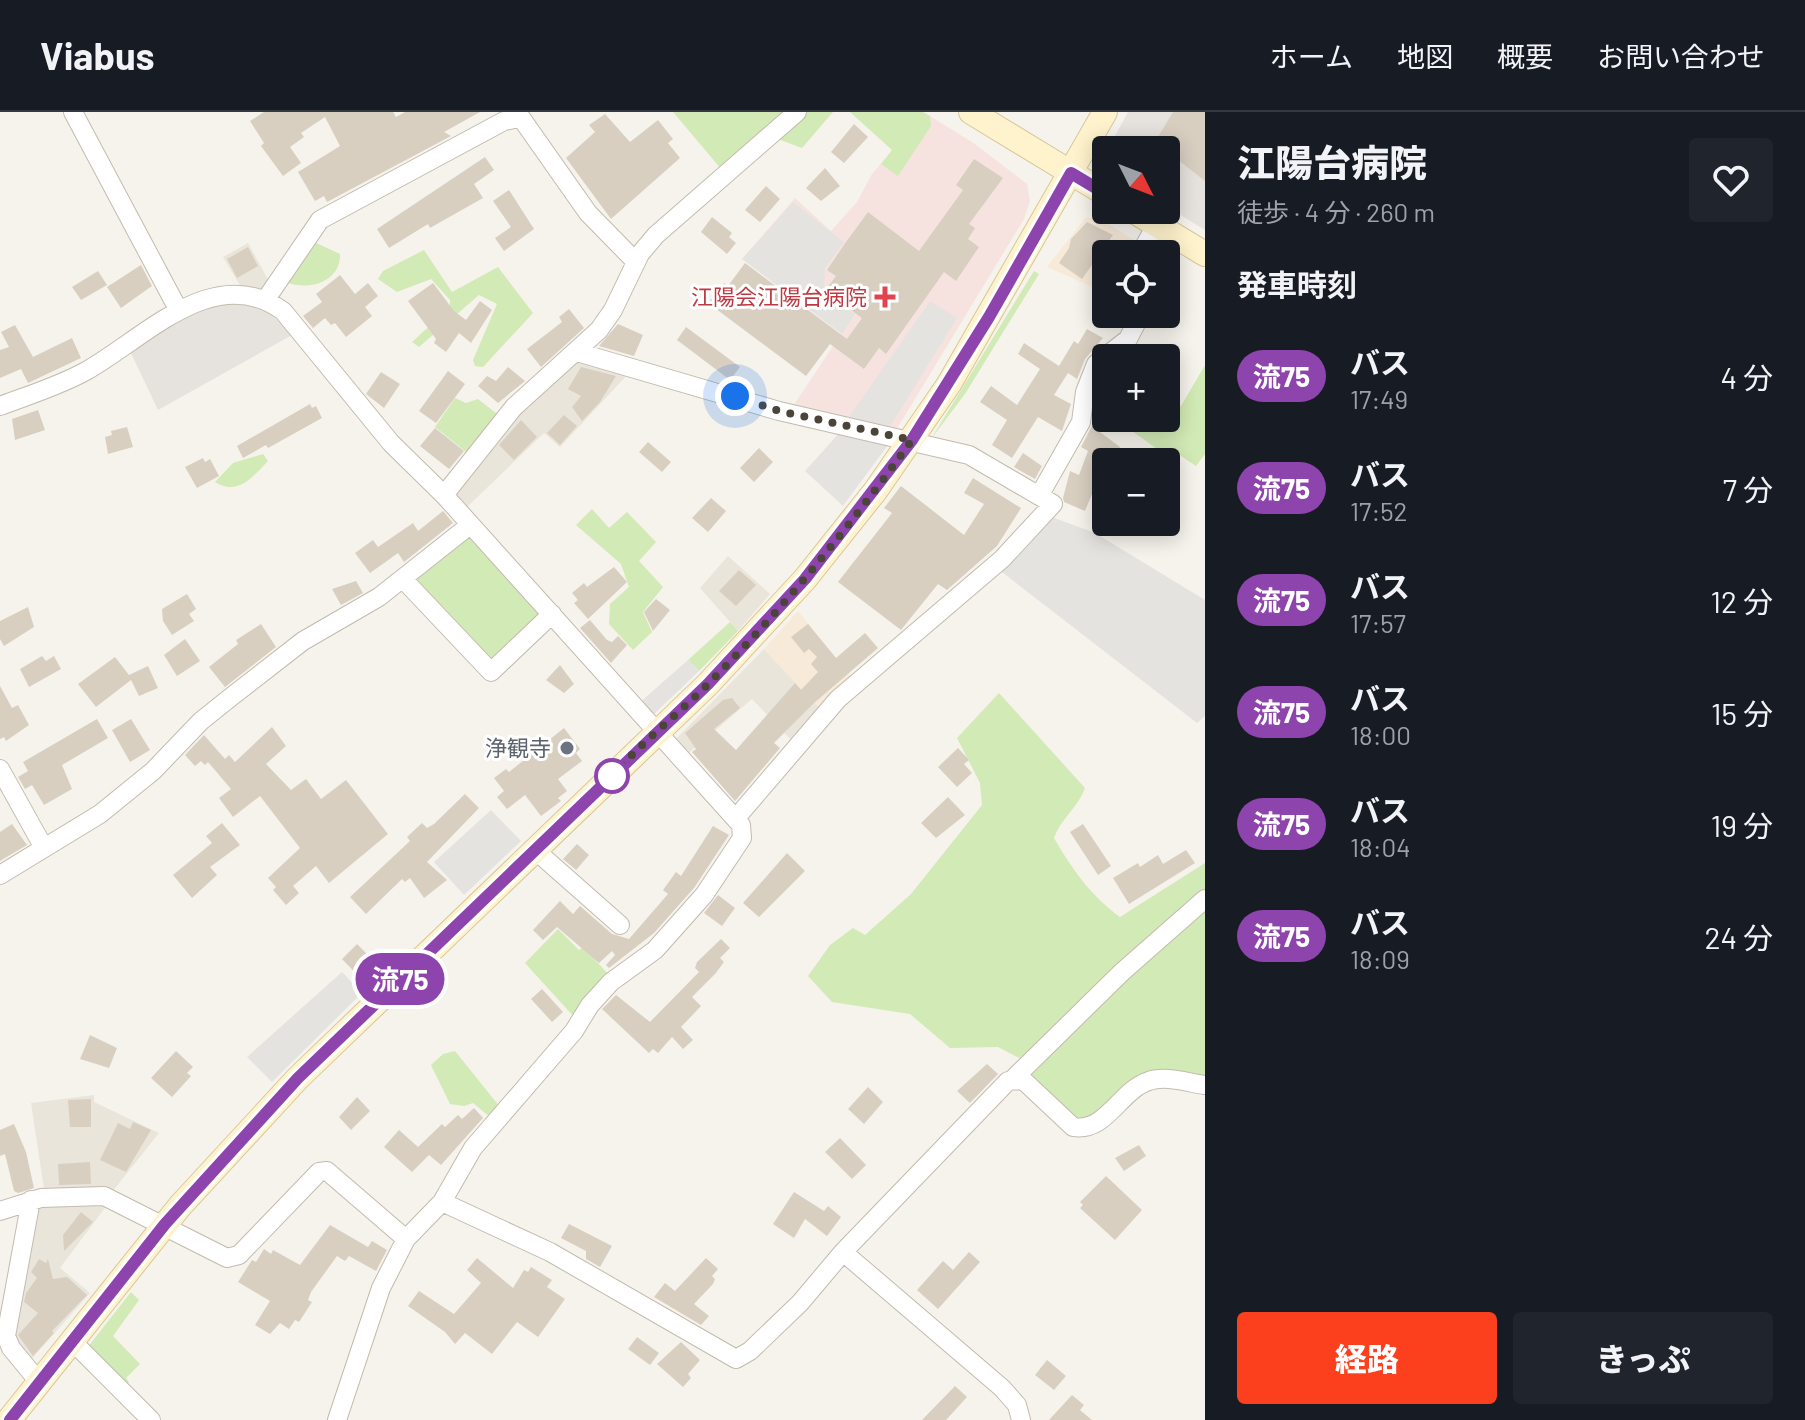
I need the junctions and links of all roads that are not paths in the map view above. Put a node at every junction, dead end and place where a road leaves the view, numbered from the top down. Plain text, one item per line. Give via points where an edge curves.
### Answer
1 (73, 112) edge
2 (797, 112) edge
3 (971, 112) edge
4 (1105, 112) edge
5 (518, 115) edge
6 (1071, 173) junction
7 (1092, 186) edge
8 (1156, 225) joint
9 (1148, 240) edge
10 (1205, 254) edge
11 (636, 262) junction
12 (266, 299) junction
13 (179, 311) junction
14 (1134, 328) edge
15 (577, 352) junction
16 (0, 406) edge
17 (912, 440) junction
18 (444, 495) junction
19 (1039, 496) junction
20 (470, 525) junction
21 (403, 579) junction
22 (552, 614) junction
23 (657, 733) junction
24 (0, 769) edge
25 (736, 818) junction
26 (44, 848) junction
27 (535, 850) junction
28 (0, 875) edge
29 (1205, 899) edge
30 (620, 925) dead end
31 (1013, 1079) junction
32 (1205, 1085) edge
33 (31, 1200) junction
34 (442, 1202) junction
35 (0, 1211) edge
36 (165, 1224) junction
37 (406, 1239) junction
38 (843, 1252) junction
39 (72, 1341) junction
40 (39, 1382) junction
41 (9, 1420) edge
42 (151, 1420) edge
43 (337, 1420) edge
44 (1021, 1420) edge

1 - 13 street
2 - 11 street via 656,235
3 - 6 street
4 - 6 street
5 - 11 street via 588,213
5 - 12 street via 320,220
6 - 7 street
6 - 17 street
8 - 9 street
8 - 10 street
11 - 15 street via 613,310
12 - 13 street via 228,294
12 - 18 street via 283,311 391,443
13 - 16 street via 61,384
14 - 19 street via 1128,339 1096,364 1081,422
15 - 17 street via 779,411
15 - 18 street via 514,407
17 - 19 street via 969,455
17 - 23 street via 805,579
18 - 20 street
19 - 25 street via 1053,504 1047,512 1002,559 838,699
20 - 21 street
20 - 22 street
21 - 22 street via 491,672
21 - 26 street via 303,641 201,721 129,791
22 - 23 street
23 - 25 street
23 - 27 street
24 - 26 street
25 - 34 street via 742,838 704,895 655,950 590,1005 473,1148
26 - 28 street
27 - 30 street
27 - 36 street via 298,1078
29 - 31 street
31 - 32 street via 1023,1080 1073,1127 1082,1129 1152,1079
31 - 38 street via 970,1117
33 - 35 street
33 - 36 street via 104,1196
33 - 40 street via 6,1336
34 - 37 street
34 - 38 street via 550,1252 736,1359 800,1303
36 - 37 street via 215,1254 239,1255 319,1172 327,1171
36 - 39 street
37 - 43 street via 381,1288
38 - 44 street via 1002,1388 1017,1405
39 - 40 street
39 - 42 street
40 - 41 street

